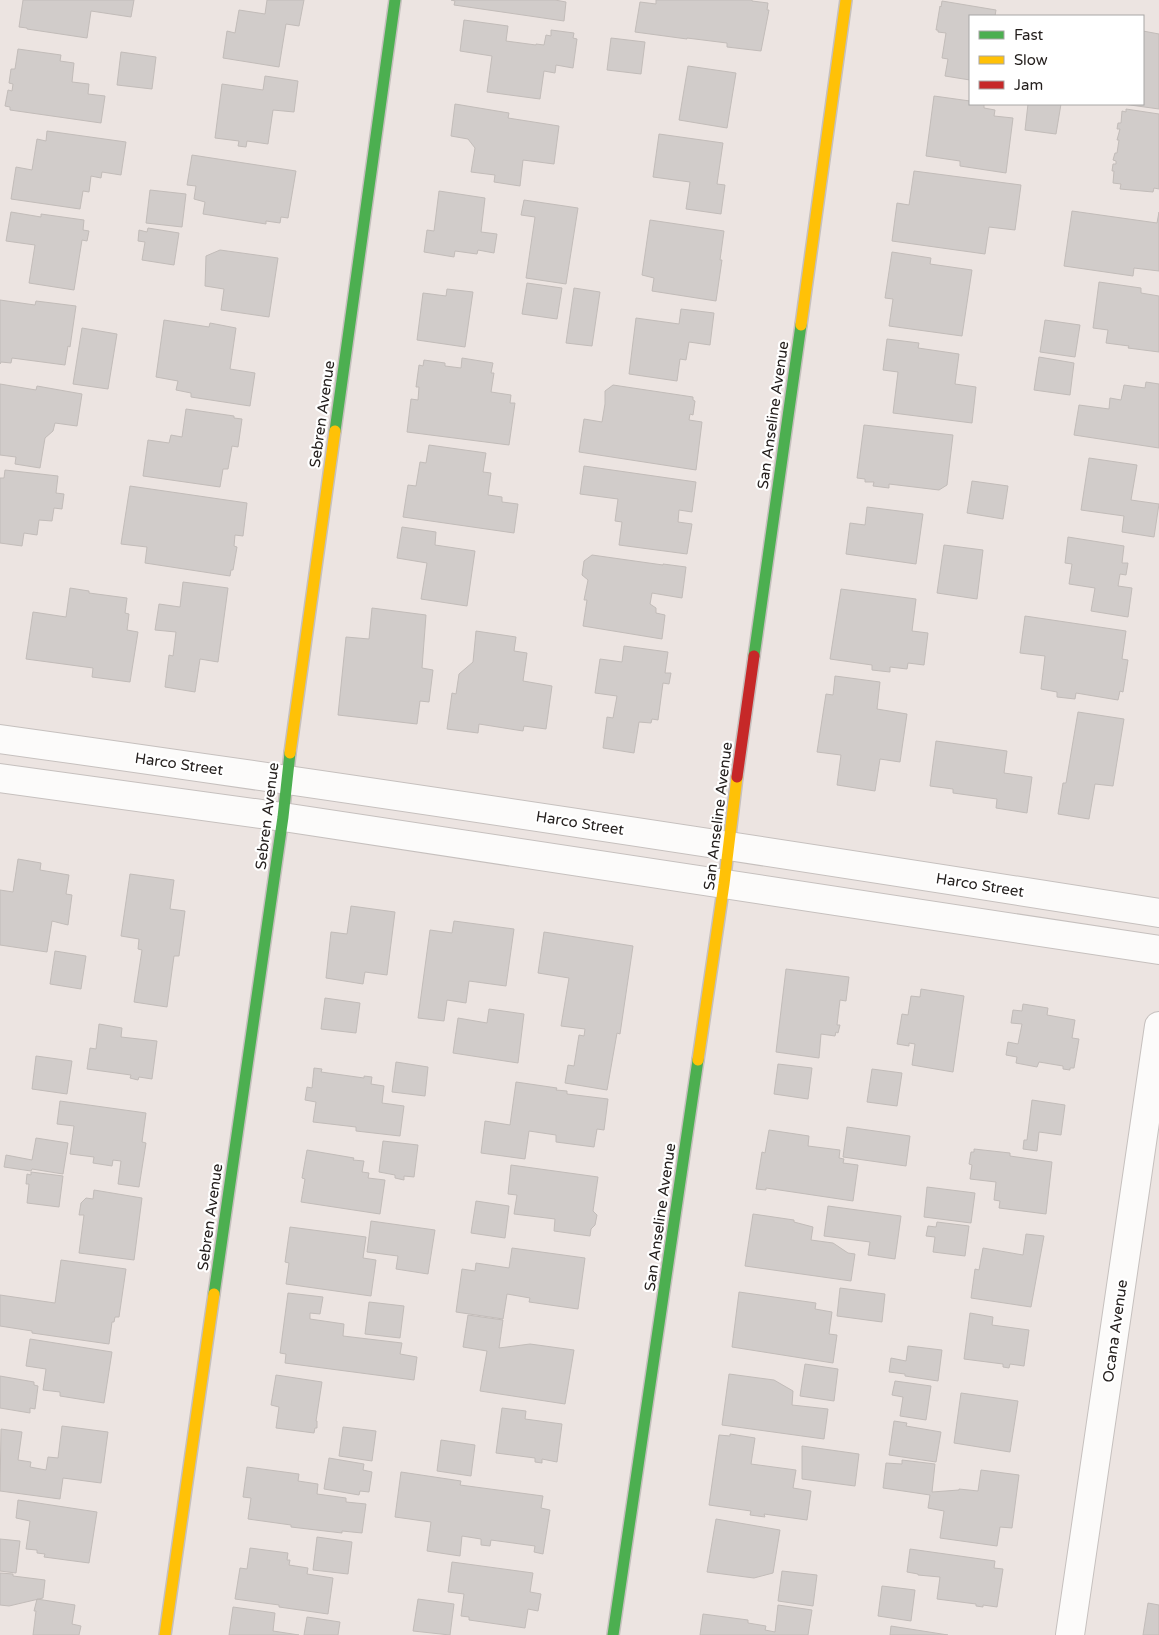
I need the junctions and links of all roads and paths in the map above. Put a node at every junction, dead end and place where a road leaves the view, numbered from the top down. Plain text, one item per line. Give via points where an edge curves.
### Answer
1 (395, 0) edge
2 (846, 0) edge
3 (0, 740) edge
4 (0, 778) edge
5 (286, 779) junction
6 (283, 817) junction
7 (728, 845) junction
8 (724, 884) junction
9 (1159, 913) edge
10 (1159, 950) edge
11 (1159, 1026) edge
12 (165, 1635) edge
13 (613, 1635) edge
14 (1070, 1635) edge

1 - 5 street, Sebren Avenue
2 - 7 street, San Anseline Avenue
3 - 5 street, Harco Street
4 - 6 street
5 - 6 street, Sebren Avenue
5 - 7 street, Harco Street
6 - 8 street
6 - 12 street, Sebren Avenue
7 - 8 street, San Anseline Avenue
7 - 9 street, Harco Street
8 - 10 street
8 - 13 street, San Anseline Avenue
11 - 14 street, Ocana Avenue

